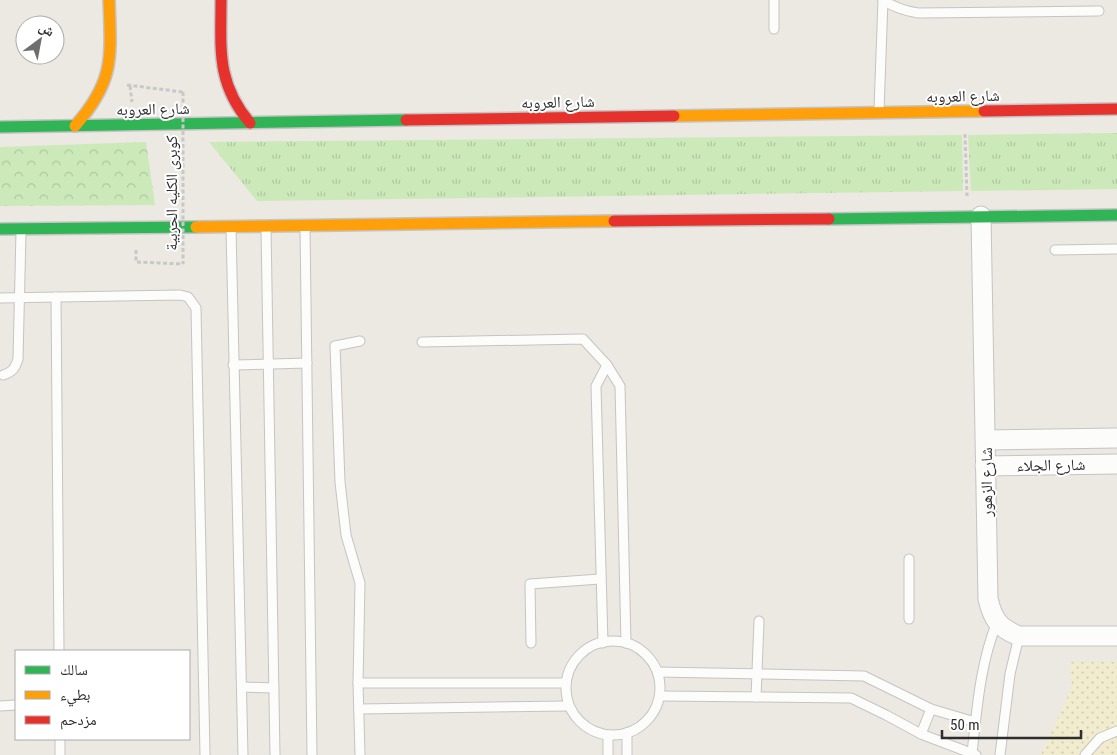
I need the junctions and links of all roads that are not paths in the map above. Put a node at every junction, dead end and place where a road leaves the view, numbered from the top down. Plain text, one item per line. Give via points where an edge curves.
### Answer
1 (109, 0) edge
2 (221, 0) edge
3 (774, 0) edge
4 (883, 0) edge
5 (1099, 11) dead end
6 (774, 29) dead end
7 (1117, 109) edge
8 (879, 113) junction
9 (250, 123) junction
10 (76, 126) junction
11 (0, 127) edge
12 (1117, 215) edge
13 (974, 216) junction
14 (266, 225) junction
15 (305, 225) junction
16 (230, 226) junction
17 (0, 229) edge
18 (21, 229) junction
19 (1117, 249) edge
20 (1055, 250) dead end
21 (56, 297) junction
22 (0, 298) edge
23 (20, 298) junction
24 (360, 341) dead end
25 (422, 342) dead end
26 (307, 363) junction
27 (268, 364) junction
28 (233, 365) junction
29 (606, 365) junction
30 (3, 374) dead end
31 (1117, 438) edge
32 (986, 440) junction
33 (1117, 464) edge
34 (985, 466) junction
35 (909, 559) dead end
36 (600, 579) junction
37 (909, 619) dead end
38 (758, 620) dead end
39 (997, 622) junction
40 (1020, 636) junction
41 (1117, 636) edge
42 (603, 642) junction
43 (626, 643) junction
44 (531, 644) dead end
45 (59, 650) edge
46 (658, 672) junction
47 (756, 674) junction
48 (358, 682) junction
49 (566, 683) junction
50 (242, 688) junction
51 (274, 688) junction
52 (660, 696) junction
53 (756, 697) junction
54 (15, 705) edge
55 (0, 706) edge
56 (569, 706) junction
57 (359, 709) junction
58 (932, 709) junction
59 (975, 722) junction
60 (1117, 731) edge
61 (627, 734) junction
62 (921, 734) junction
63 (608, 735) junction
64 (60, 740) edge
65 (974, 754) edge
66 (60, 755) edge
67 (205, 755) edge
68 (243, 755) edge
69 (275, 755) edge
70 (312, 755) edge
71 (360, 755) edge
72 (608, 755) edge
73 (627, 755) edge
74 (1000, 755) edge
75 (1085, 755) edge

1 - 10 main road via 110,60 105,82 99,97
2 - 9 main road via 224,82 230,98
3 - 6 lane
4 - 5 lane via 894,7 918,13
4 - 8 lane
7 - 8 main road, شارع العروبه
8 - 9 main road, شارع العروبه
9 - 10 main road, شارع العروبه
10 - 11 main road, شارع العروبه
12 - 13 main road
13 - 15 main road
13 - 32 street, شارع الزهور
14 - 15 main road
14 - 16 main road
14 - 27 lane
15 - 26 lane
16 - 18 main road
16 - 28 lane
17 - 18 main road
18 - 23 lane
19 - 20 lane
21 - 23 lane
21 - 45 lane
21 - 67 lane via 180,295 188,297 196,308
22 - 23 lane
23 - 30 lane via 18,359 15,367
24 - 48 lane via 335,346 340,482 346,535 360,583
25 - 29 lane via 583,339
26 - 27 lane
26 - 70 lane
27 - 28 lane
27 - 51 lane
28 - 50 lane
29 - 36 lane via 596,386
29 - 43 lane via 620,386
31 - 32 street, شارع الجلاء
32 - 34 street, شارع الزهور
33 - 34 street, شارع الجلاء
34 - 39 street, شارع الزهور via 988,599
35 - 37 lane
36 - 42 lane
36 - 44 lane via 530,584
38 - 47 lane
39 - 40 street
39 - 59 lane via 982,672
40 - 41 street
40 - 74 lane via 1010,674
42 - 43 lane
42 - 49 lane via 579,656 570,668
43 - 46 lane via 645,654
46 - 47 lane
46 - 52 lane
47 - 53 lane
47 - 58 lane via 864,676
48 - 49 lane
48 - 57 lane
49 - 56 lane
50 - 51 lane
50 - 68 lane
51 - 69 lane
52 - 53 lane
52 - 61 lane via 654,712
53 - 62 lane via 851,698
54 - 55 lane
56 - 57 lane
56 - 63 lane via 578,720 592,730
57 - 71 lane
58 - 59 lane
58 - 62 lane
59 - 65 lane
60 - 75 lane via 1100,738
61 - 63 lane
61 - 73 lane
62 - 65 lane
63 - 72 lane
64 - 66 lane

